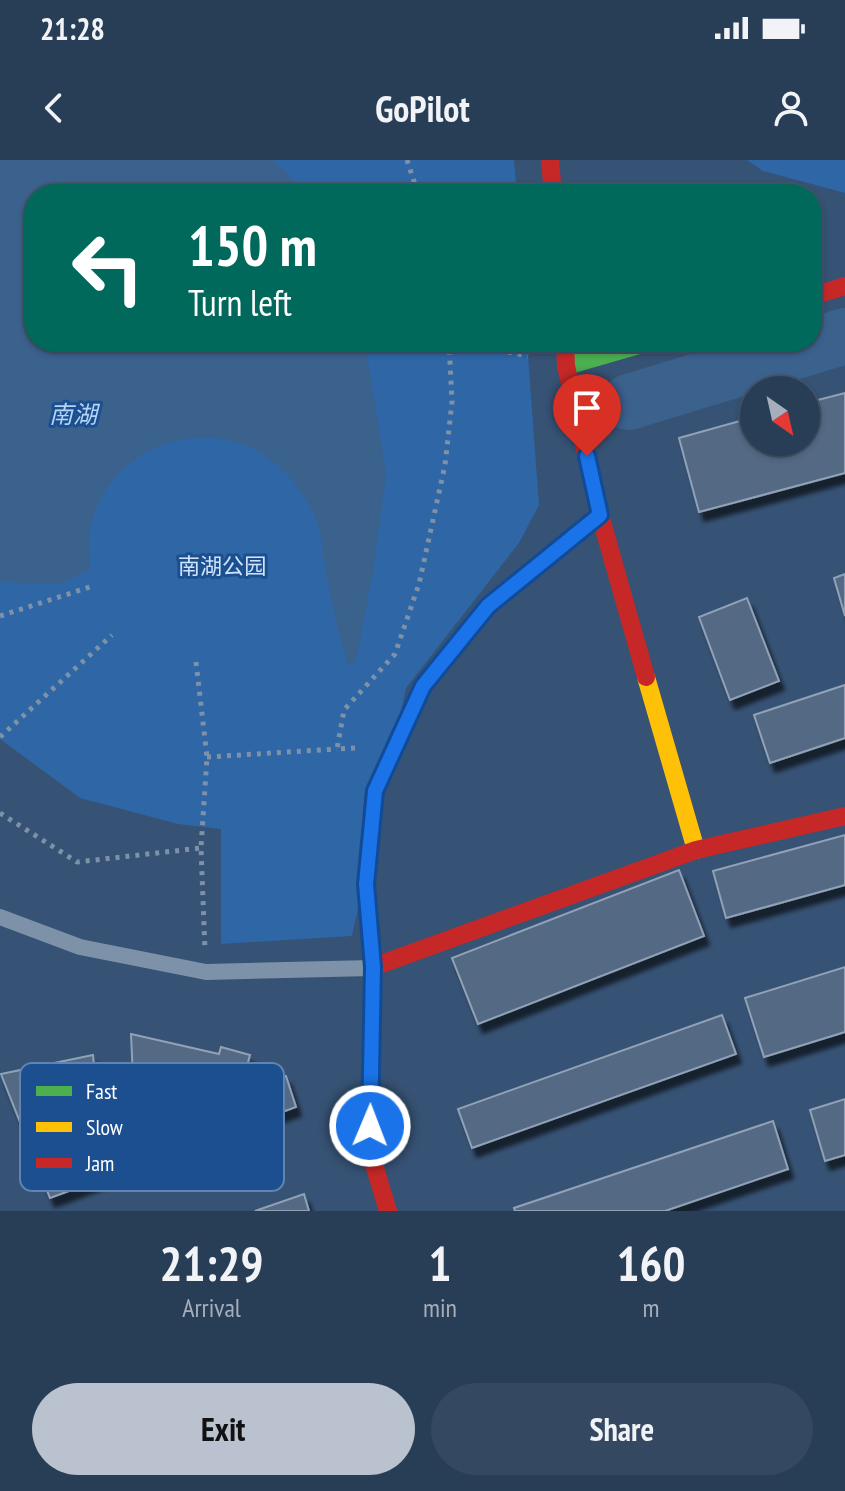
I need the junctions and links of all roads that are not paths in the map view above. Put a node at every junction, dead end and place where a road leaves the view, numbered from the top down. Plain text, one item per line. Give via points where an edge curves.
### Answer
1 (550, 160) edge
2 (552, 184) edge
3 (845, 286) edge
4 (822, 293) edge
5 (565, 352) edge
6 (611, 352) edge
7 (566, 364) junction
8 (600, 515) junction
9 (845, 816) edge
10 (696, 850) junction
11 (0, 917) edge
12 (373, 967) junction
13 (388, 1211) edge

1 - 2 street
3 - 4 street
5 - 7 street
6 - 7 street
7 - 8 street
8 - 10 street
8 - 12 street via 488,606 423,686 375,791 366,884
9 - 10 street
10 - 12 street
11 - 12 lane via 80,947 206,972
12 - 13 street via 370,1126

